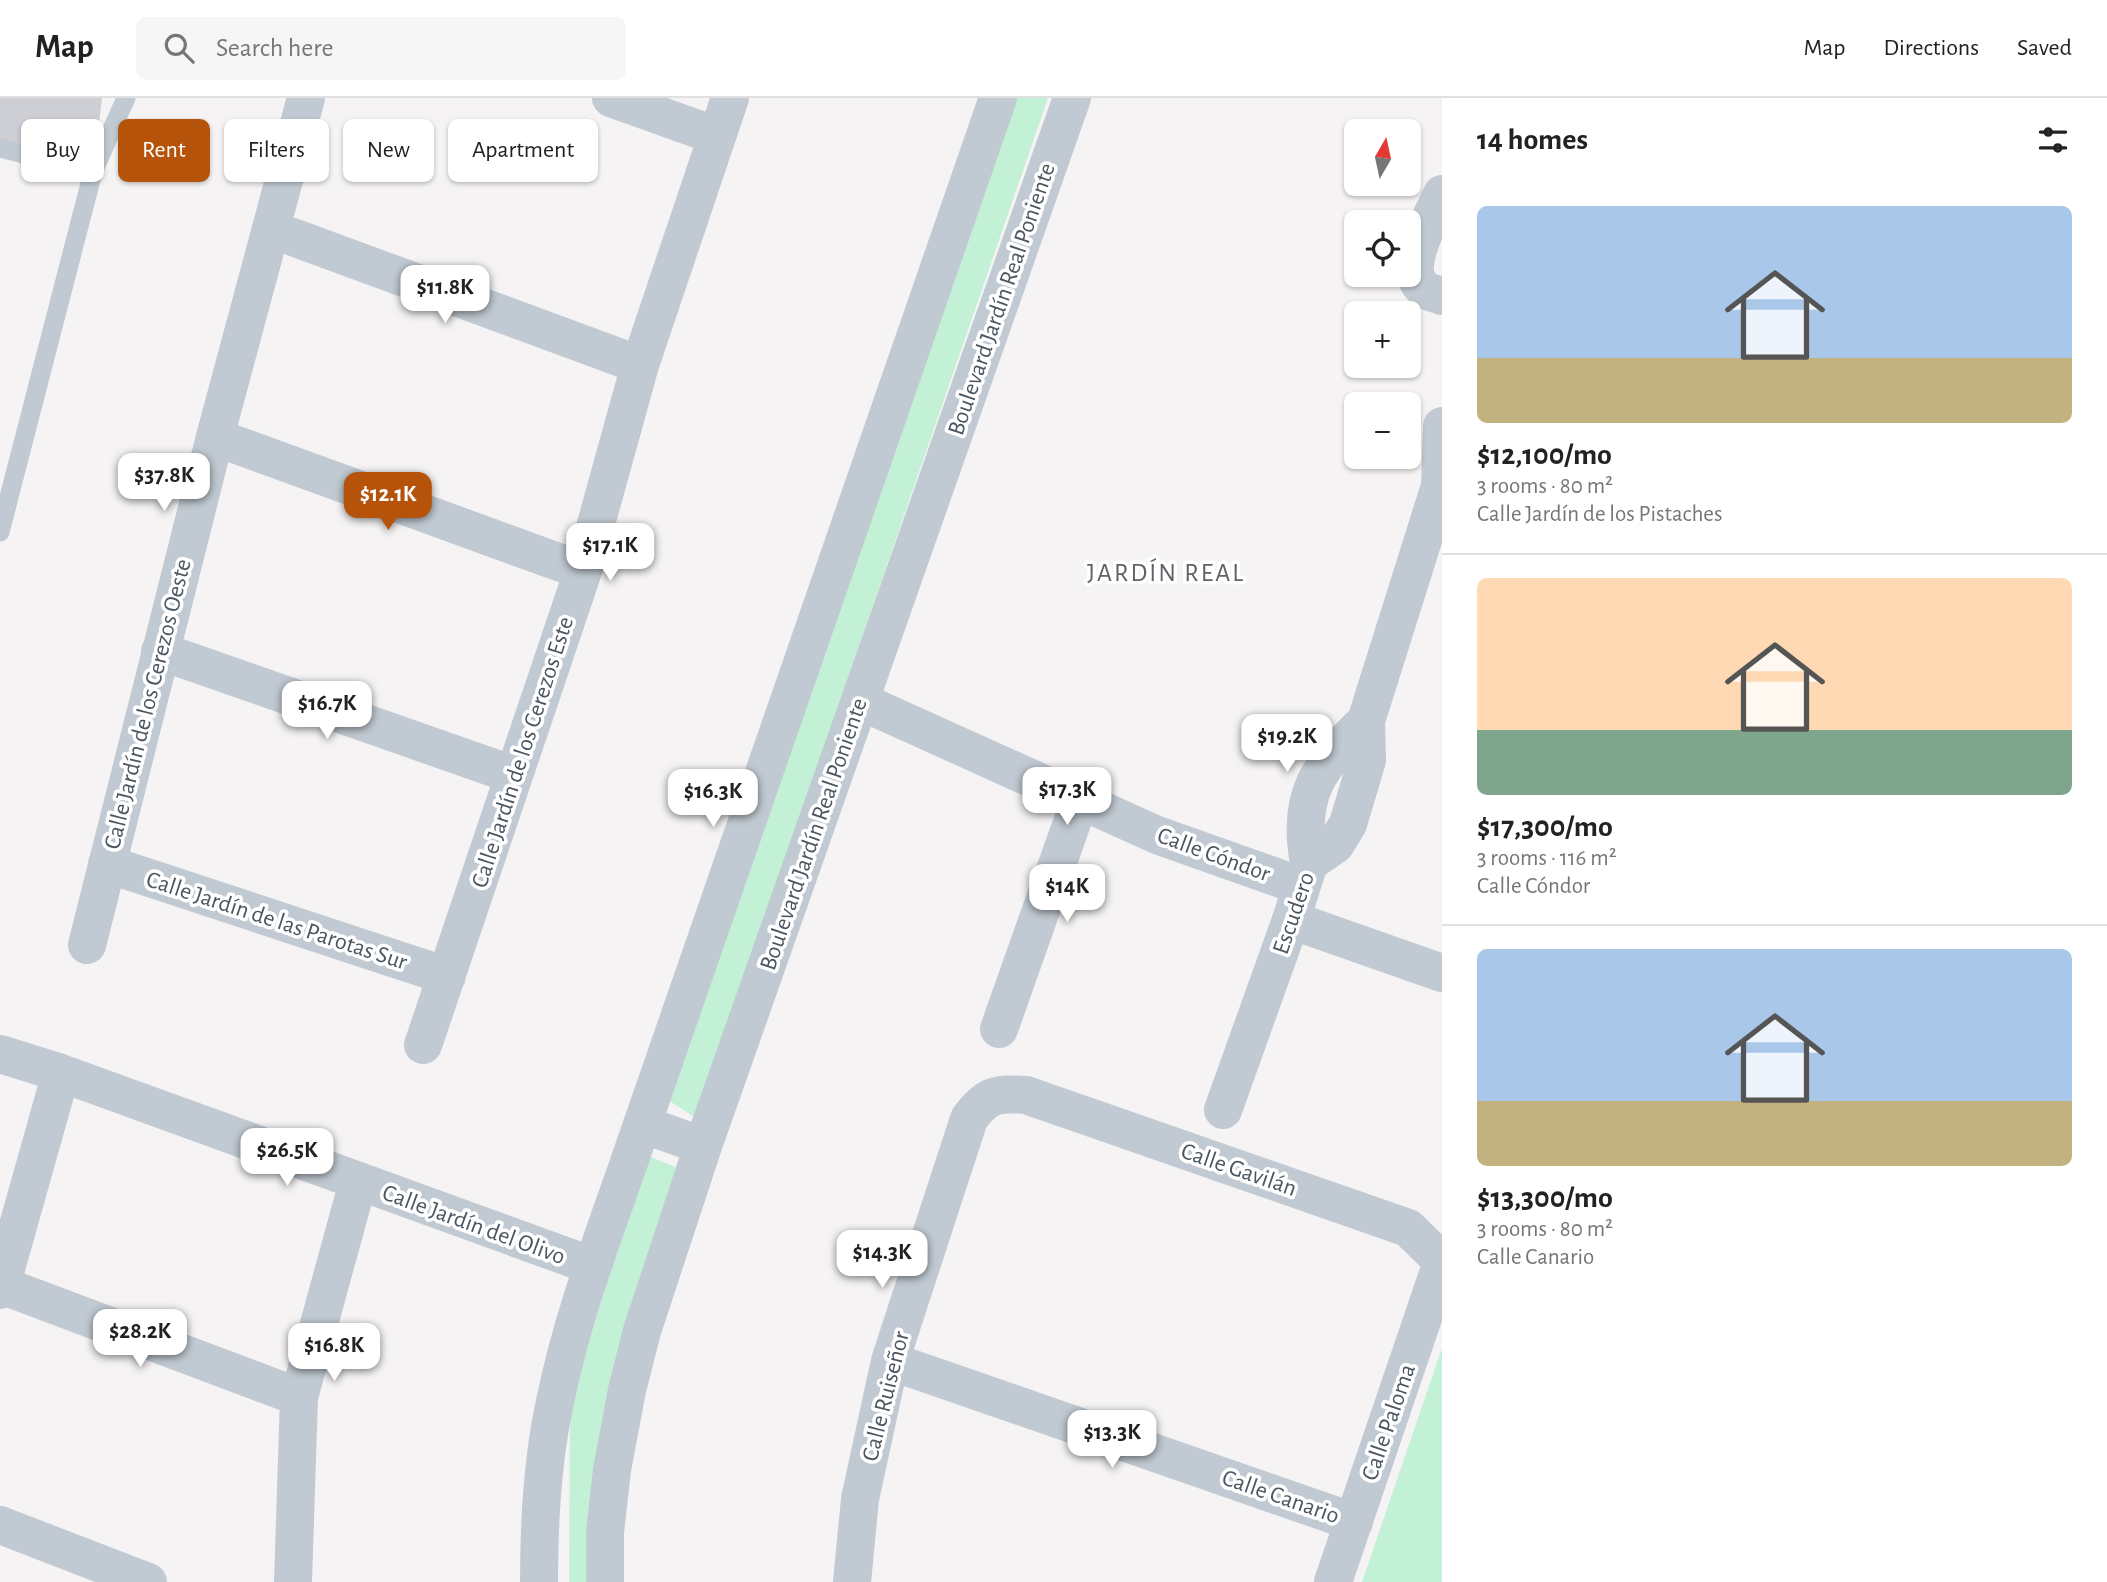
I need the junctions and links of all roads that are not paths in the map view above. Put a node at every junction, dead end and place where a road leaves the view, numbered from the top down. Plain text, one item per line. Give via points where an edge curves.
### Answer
1 (126, 98) edge
2 (306, 98) edge
3 (611, 98) edge
4 (730, 98) edge
5 (998, 98) edge
6 (1072, 98) edge
7 (717, 136) junction
8 (104, 147) edge
9 (0, 148) edge
10 (21, 153) edge
11 (90, 182) edge
12 (1442, 194) edge
13 (271, 229) junction
14 (1428, 286) edge
15 (640, 365) junction
16 (1442, 426) edge
17 (215, 437) junction
18 (1441, 485) edge
19 (0, 532) edge
20 (583, 570) junction
21 (159, 651) junction
22 (860, 701) junction
23 (514, 775) junction
24 (1080, 800) junction
25 (107, 864) junction
26 (1300, 890) junction
27 (87, 945) dead end
28 (1442, 972) edge
29 (447, 976) junction
30 (999, 1029) dead end
31 (423, 1045) dead end
32 (0, 1054) edge
33 (61, 1073) junction
34 (1026, 1095) joint
35 (1223, 1110) dead end
36 (642, 1125) junction
37 (703, 1146) junction
38 (358, 1182) junction
39 (1442, 1262) edge
40 (593, 1266) junction
41 (1, 1287) edge
42 (890, 1361) junction
43 (299, 1396) junction
44 (1354, 1522) junction
45 (0, 1525) edge
46 (148, 1582) edge
47 (293, 1582) edge
48 (539, 1582) edge
49 (605, 1582) edge
50 (852, 1582) edge
51 (1333, 1582) edge

1 - 8 lane
2 - 13 street, Calle Jardín de los Cerezos Oeste
3 - 7 street
4 - 7 street, Calle Jardín de los Cerezos Este
5 - 36 street
6 - 22 street, Boulevard Jardín Real Poniente
7 - 15 street, Calle Jardín de los Cerezos Este
9 - 10 lane
11 - 19 lane
12 - 14 street via 1415,258
13 - 15 street
13 - 17 street, Calle Jardín de los Cerezos Oeste
15 - 20 street, Calle Jardín de los Cerezos Este
16 - 18 street, Escudero
17 - 20 street
17 - 21 street, Calle Jardín de los Cerezos Oeste
18 - 26 street, Escudero via 1366,721 1367,760 1348,824
20 - 23 street, Calle Jardín de los Cerezos Este
21 - 23 street
21 - 25 street, Calle Jardín de los Cerezos Oeste
22 - 24 street, Calle Cóndor
22 - 37 street, Boulevard Jardín Real Poniente
23 - 29 street, Calle Jardín de los Cerezos Este
24 - 26 street, Calle Cóndor
24 - 30 street
25 - 27 street, Calle Jardín de los Cerezos Oeste
25 - 29 street, Calle Jardín de las Parotas Sur
26 - 28 street, Calle Cóndor
26 - 35 street, Escudero
29 - 31 street, Calle Jardín de los Cerezos Este
32 - 33 street, Calle Jardín del Olivo
33 - 38 street, Calle Jardín del Olivo
33 - 41 street
34 - 39 street, Calle Gavilán via 1408,1228
34 - 42 street, Calle Ruiseñor via 1001,1093 981,1102 969,1119
36 - 37 street
36 - 40 street
37 - 49 street, Boulevard Jardín Real Poniente via 627,1390 612,1470
38 - 40 street, Calle Jardín del Olivo
38 - 43 street
39 - 44 street, Calle Paloma
40 - 48 street via 554,1404 543,1481
41 - 43 street
42 - 44 street, Calle Canario
42 - 50 street, Calle Ruiseñor via 860,1499
43 - 47 street
44 - 51 street, Calle Paloma
45 - 46 street

